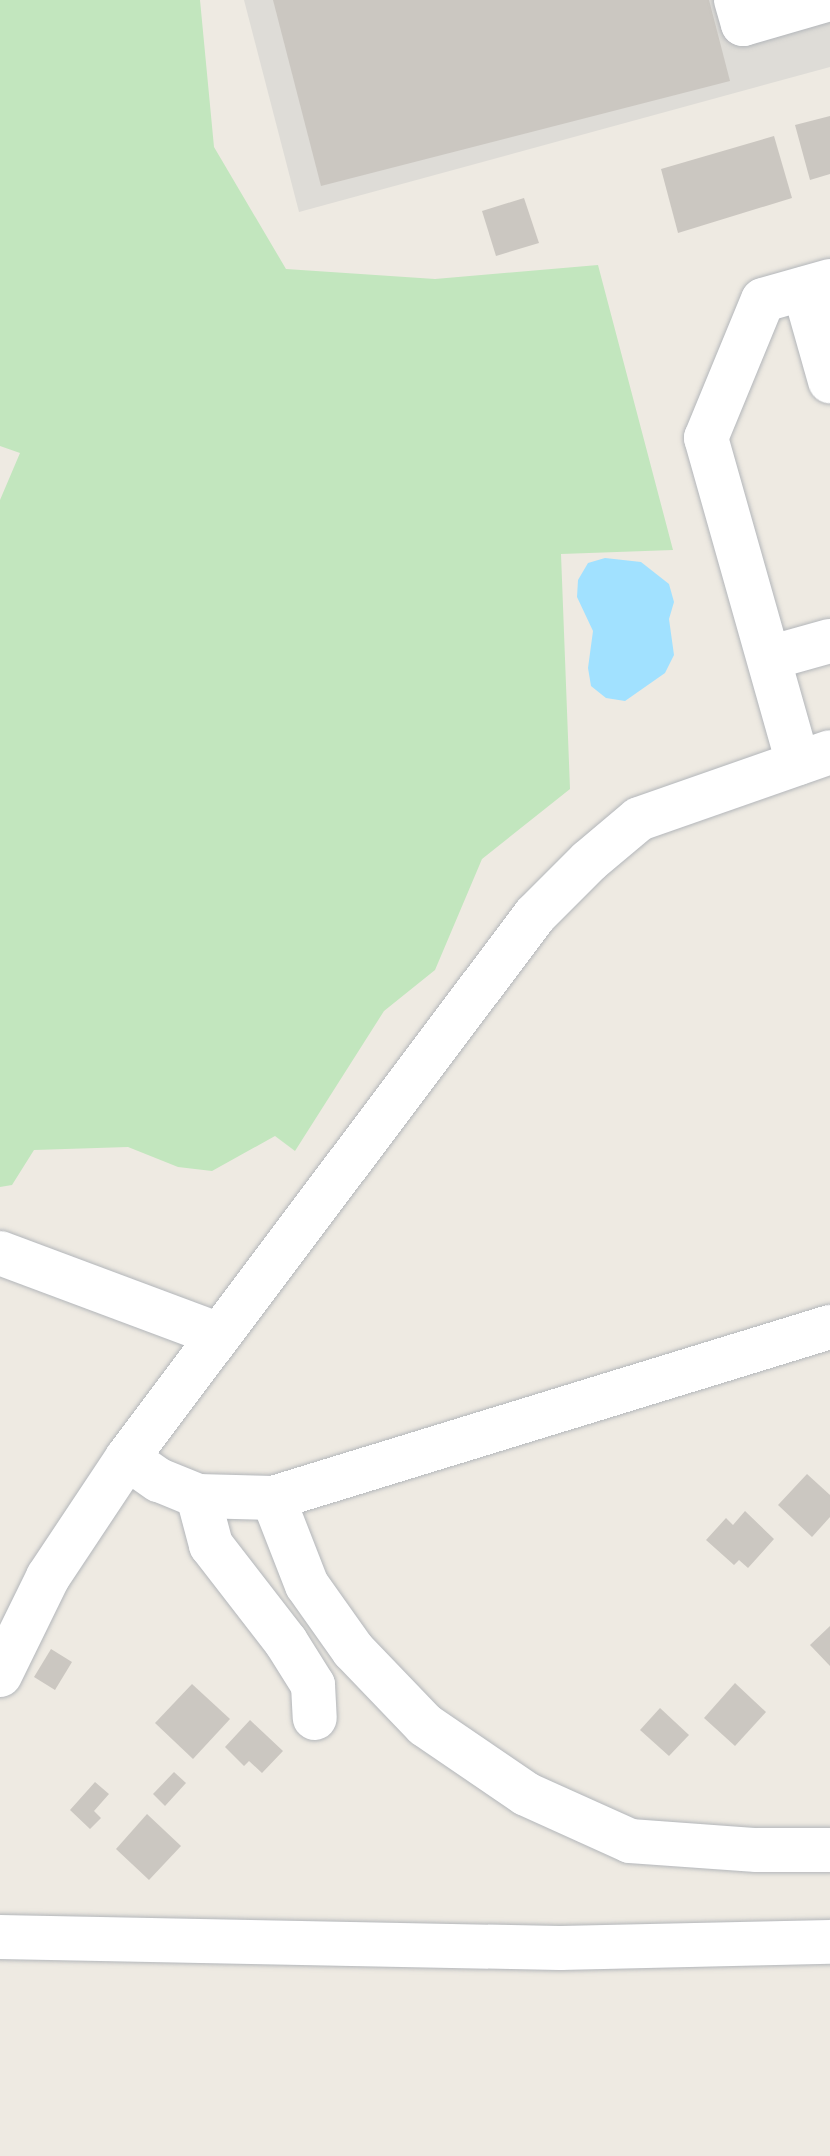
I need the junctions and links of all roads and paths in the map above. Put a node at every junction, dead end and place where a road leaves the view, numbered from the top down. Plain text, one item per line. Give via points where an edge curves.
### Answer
1 (736, 0) edge
2 (826, 0) edge
3 (817, 285) edge
4 (830, 381) edge
5 (830, 641) edge
6 (769, 658) junction
7 (814, 758) edge
8 (0, 1253) edge
9 (830, 1327) edge
10 (217, 1334) junction
11 (127, 1458) junction
12 (198, 1496) junction
13 (273, 1498) junction
14 (0, 1675) edge
15 (315, 1718) dead end
16 (830, 1850) edge
17 (0, 1937) edge
18 (830, 1942) edge

1 - 2 street via 743,24
3 - 4 street
3 - 6 street via 763,300 706,438
5 - 6 street
6 - 7 street
7 - 10 street via 639,819 545,904
8 - 10 street
9 - 13 street
10 - 11 street
11 - 12 street via 159,1480
11 - 14 street via 48,1577
12 - 13 street
12 - 15 street via 211,1545 313,1685
13 - 16 street via 307,1585 353,1650 425,1725 526,1794 630,1841
17 - 18 street via 560,1948

